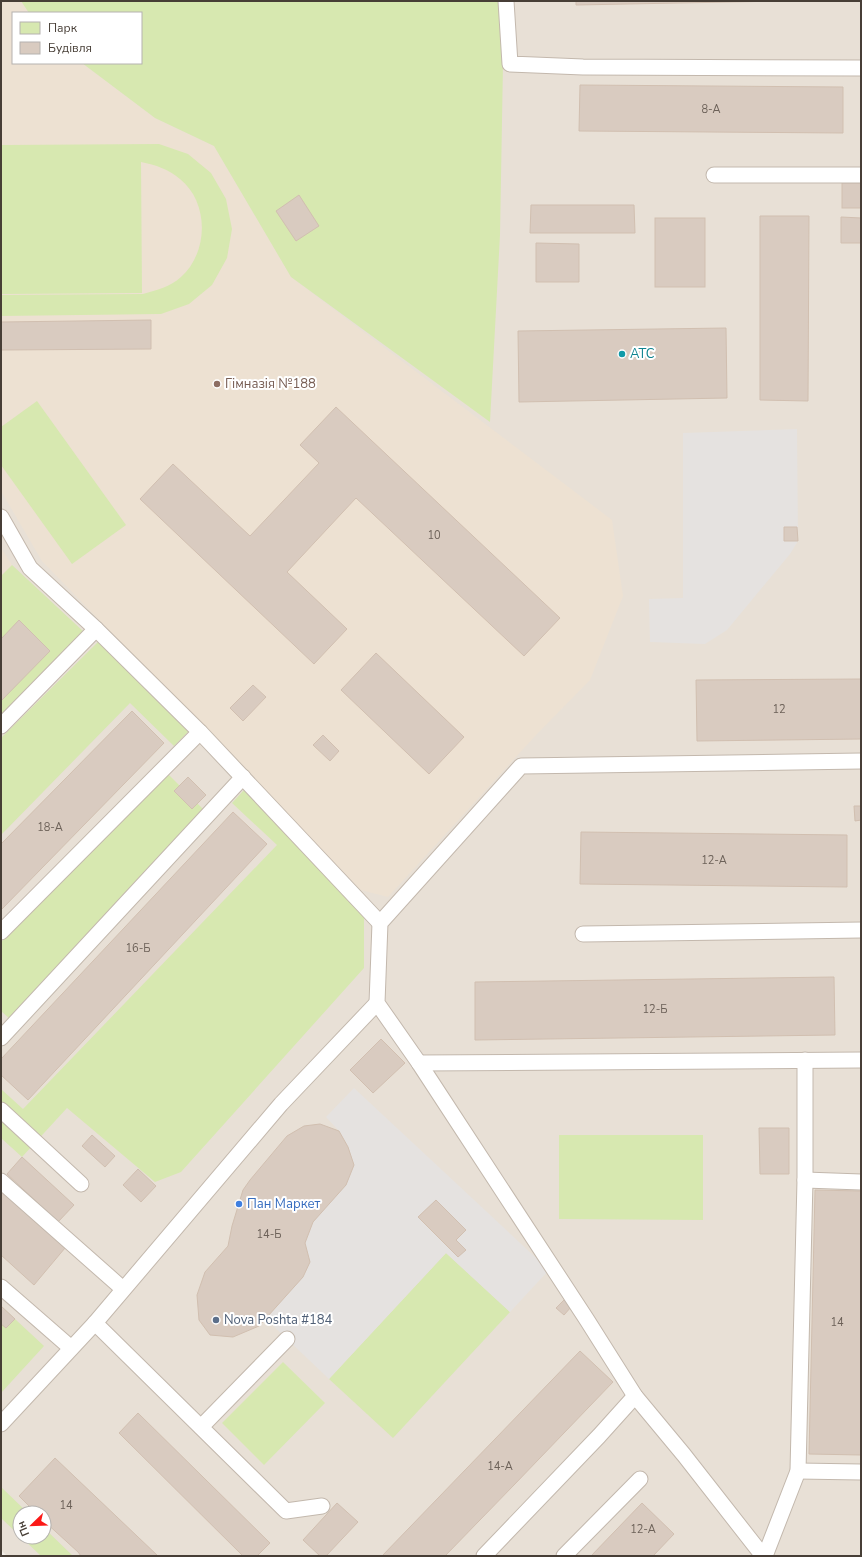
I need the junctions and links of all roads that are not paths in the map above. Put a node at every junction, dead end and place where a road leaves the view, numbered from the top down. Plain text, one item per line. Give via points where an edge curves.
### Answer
1 (506, 1) edge
2 (861, 68) edge
3 (714, 175) dead end
4 (861, 175) edge
5 (1, 517) edge
6 (96, 630) junction
7 (1, 726) edge
8 (200, 732) junction
9 (861, 761) edge
10 (243, 777) junction
11 (380, 923) junction
12 (861, 930) edge
13 (1, 932) edge
14 (583, 934) dead end
15 (377, 1003) junction
16 (1, 1038) edge
17 (805, 1060) junction
18 (861, 1060) edge
19 (419, 1063) junction
20 (1, 1110) edge
21 (805, 1180) junction
22 (1, 1181) edge
23 (861, 1182) edge
24 (81, 1184) dead end
25 (1, 1287) edge
26 (123, 1289) junction
27 (94, 1323) junction
28 (287, 1339) dead end
29 (71, 1348) junction
30 (634, 1396) junction
31 (1, 1424) edge
32 (201, 1427) junction
33 (798, 1471) junction
34 (861, 1472) edge
35 (640, 1479) dead end
36 (322, 1506) dead end
37 (484, 1556) edge
38 (564, 1556) edge
39 (764, 1556) edge

1 - 2 lane via 510,64 583,67
3 - 4 lane
5 - 6 lane via 30,568
6 - 7 lane
6 - 8 lane
8 - 10 lane
8 - 13 lane
9 - 11 lane via 521,766
10 - 11 lane
10 - 16 lane
11 - 15 lane
12 - 14 lane
15 - 19 lane
15 - 26 lane via 281,1104
17 - 18 lane
17 - 19 lane
17 - 21 lane
19 - 30 lane
20 - 24 lane
21 - 23 lane
21 - 33 lane
22 - 26 lane
25 - 29 lane
26 - 27 lane
27 - 29 lane
27 - 32 lane
28 - 32 lane
29 - 31 lane
30 - 37 lane
30 - 39 lane
32 - 36 lane via 286,1511
33 - 34 lane
33 - 39 lane
35 - 38 lane

